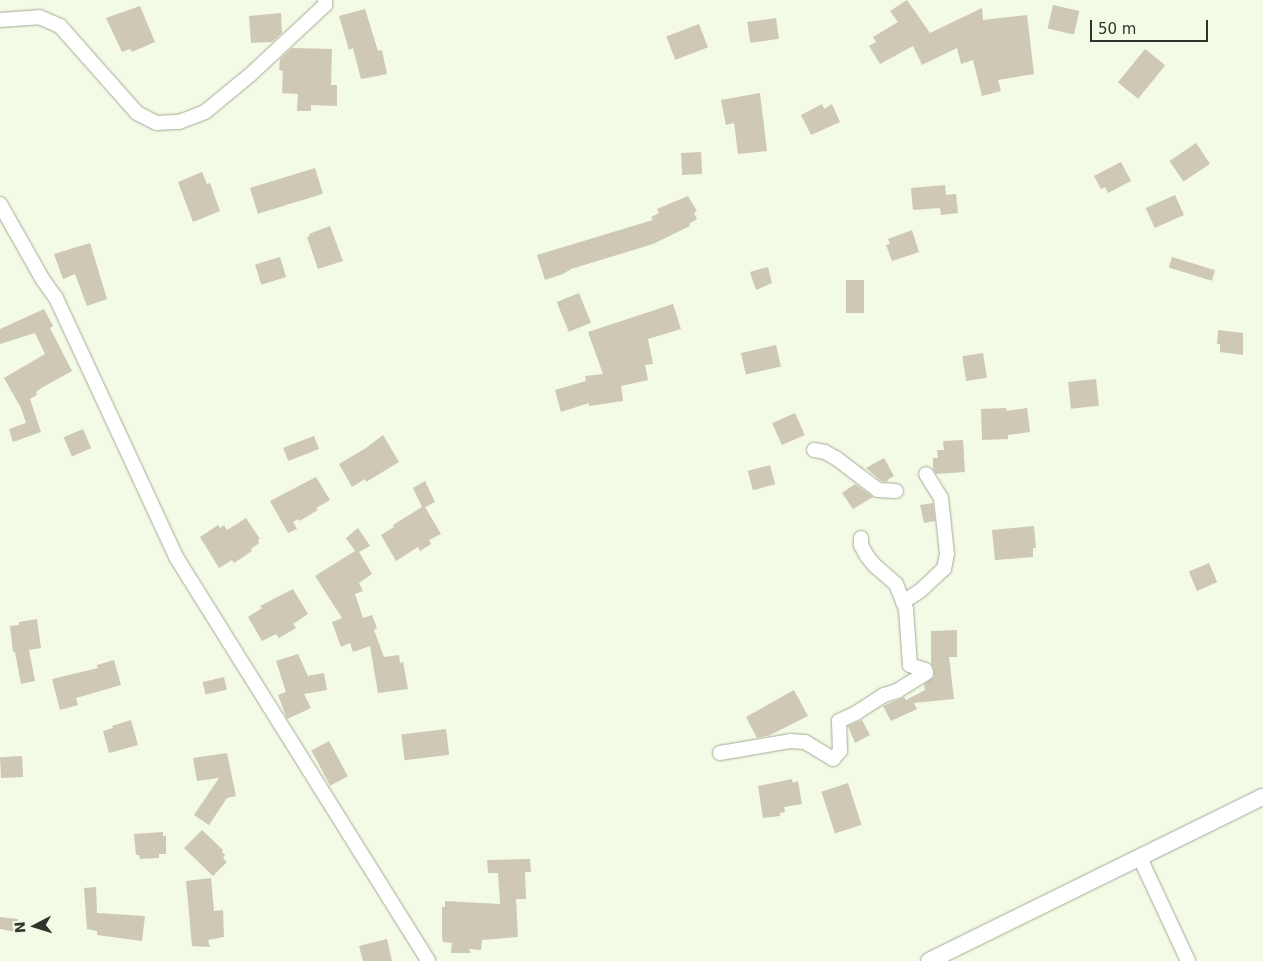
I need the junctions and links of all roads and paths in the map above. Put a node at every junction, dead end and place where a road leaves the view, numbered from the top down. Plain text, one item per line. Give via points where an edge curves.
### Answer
1 (325, 0) edge
2 (0, 20) edge
3 (0, 204) edge
4 (814, 450) dead end
5 (926, 474) dead end
6 (896, 491) dead end
7 (861, 538) dead end
8 (903, 602) junction
9 (720, 753) dead end
10 (1263, 797) edge
11 (1140, 858) junction
12 (428, 961) edge
13 (929, 961) edge
14 (1188, 961) edge

1 - 2 street via 325,6 250,75 205,112 179,122 157,123 137,113 60,26 39,17
3 - 12 street via 56,298 176,557
4 - 6 street via 836,458 878,490
5 - 8 street via 941,498 948,554 944,569
7 - 8 street via 867,556 896,584
8 - 9 street via 910,665 907,683 839,721 840,751 832,759 805,742 790,741
10 - 11 street
11 - 13 street
11 - 14 street

